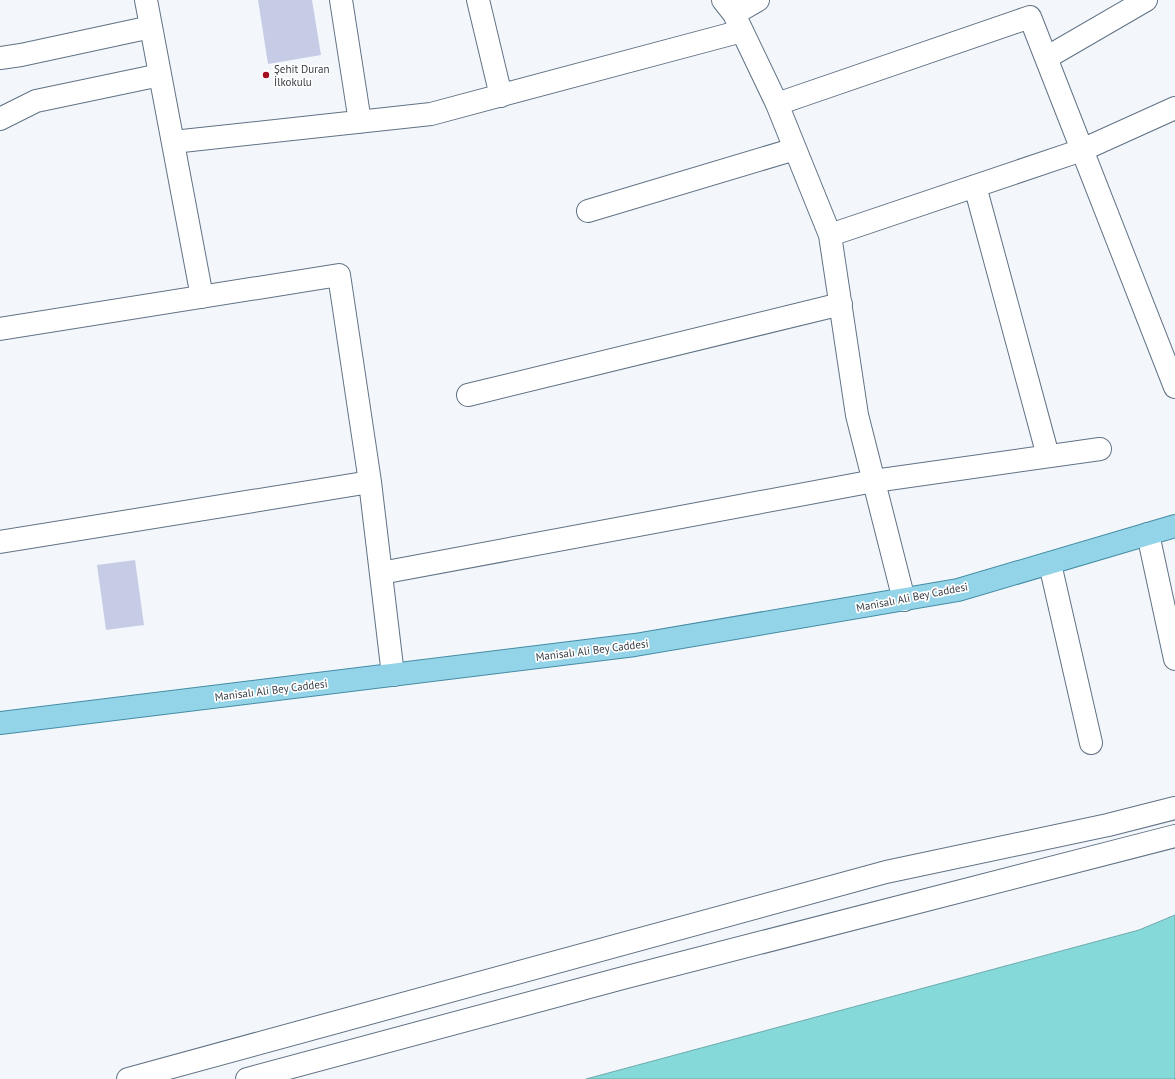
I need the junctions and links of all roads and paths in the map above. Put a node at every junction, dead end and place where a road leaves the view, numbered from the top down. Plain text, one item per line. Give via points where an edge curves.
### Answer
1 (146, 0) edge
2 (342, 0) edge
3 (478, 0) edge
4 (758, 0) edge
5 (1146, 0) edge
6 (733, 15) edge
7 (151, 27) junction
8 (0, 58) edge
9 (1046, 58) junction
10 (160, 76) junction
11 (501, 96) junction
12 (777, 104) junction
13 (1175, 108) edge
14 (0, 119) edge
15 (360, 122) junction
16 (173, 142) junction
17 (795, 149) junction
18 (1082, 150) junction
19 (975, 186) junction
20 (588, 210) dead end
21 (830, 235) junction
22 (202, 297) junction
23 (841, 304) junction
24 (0, 329) edge
25 (1175, 387) edge
26 (468, 395) dead end
27 (1100, 449) dead end
28 (1048, 456) junction
29 (874, 481) junction
30 (370, 482) junction
31 (1175, 526) edge
32 (1148, 534) junction
33 (0, 542) edge
34 (1050, 564) junction
35 (381, 573) junction
36 (904, 600) junction
37 (1175, 659) edge
38 (393, 675) junction
39 (0, 723) edge
40 (1091, 743) dead end
41 (1175, 808) edge
42 (1175, 836) edge
43 (128, 1079) edge
44 (247, 1079) edge

1 - 7 street
2 - 15 street
3 - 11 street
4 - 6 street
5 - 9 street
6 - 11 street
6 - 12 street
7 - 8 street
7 - 10 street
9 - 12 street via 1030,17
9 - 18 street
10 - 14 street via 36,101
10 - 16 street
11 - 15 street via 431,114
12 - 17 street
13 - 18 street
15 - 16 street
16 - 22 street
17 - 20 street
17 - 21 street
18 - 19 street
18 - 25 street
19 - 21 street
19 - 28 street
21 - 23 street
22 - 24 street
22 - 30 street via 339,275
23 - 26 street
23 - 29 street via 858,415
27 - 28 street
28 - 29 street
29 - 35 street
29 - 36 street
30 - 33 street
30 - 35 street
31 - 32 main road, Manisalı Ali Bey Caddesi
32 - 34 main road, Manisalı Ali Bey Caddesi
32 - 37 street
34 - 36 main road, Manisalı Ali Bey Caddesi via 958,590
34 - 40 street
35 - 38 street
36 - 38 main road, Manisalı Ali Bey Caddesi via 635,645
38 - 39 main road, Manisalı Ali Bey Caddesi
41 - 43 street via 1108,825 886,872
42 - 44 street via 623,978

